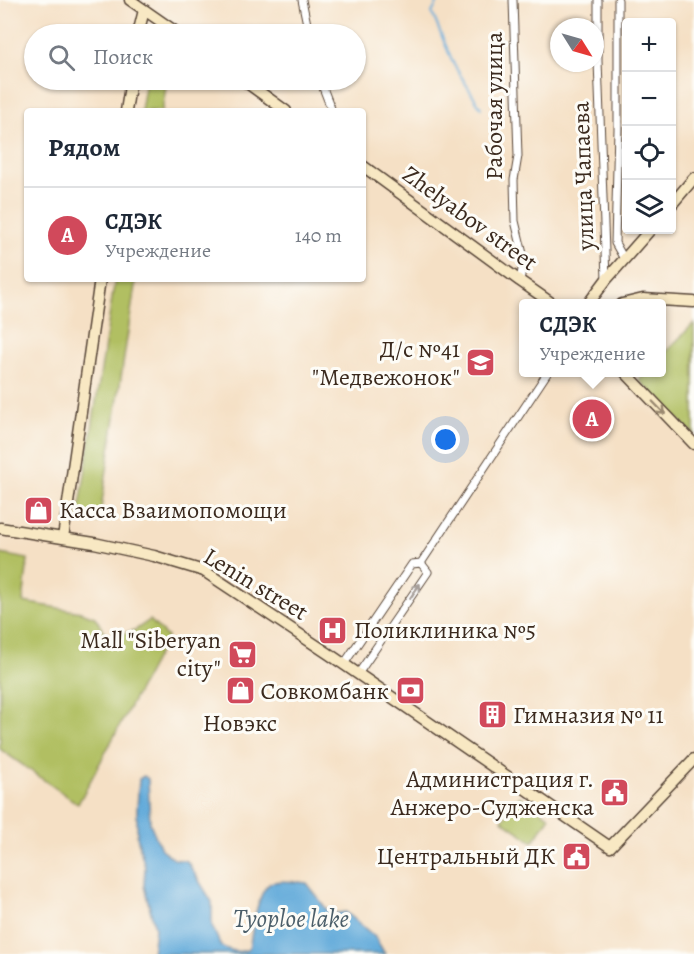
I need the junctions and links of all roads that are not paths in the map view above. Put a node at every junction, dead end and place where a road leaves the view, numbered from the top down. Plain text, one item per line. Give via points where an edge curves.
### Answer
1 (130, 0) edge
2 (302, 0) edge
3 (513, 0) edge
4 (598, 0) edge
5 (618, 0) edge
6 (144, 10) junction
7 (140, 24) edge
8 (164, 24) edge
9 (307, 24) edge
10 (129, 90) edge
11 (257, 90) edge
12 (324, 90) edge
13 (126, 108) edge
14 (282, 108) edge
15 (331, 108) edge
16 (366, 168) edge
17 (694, 178) edge
18 (676, 199) edge
19 (646, 234) edge
20 (624, 259) junction
21 (606, 280) junction
22 (520, 281) junction
23 (99, 282) edge
24 (547, 299) edge
25 (591, 299) edge
26 (666, 301) edge
27 (694, 302) edge
28 (545, 377) edge
29 (630, 377) edge
30 (694, 444) edge
31 (0, 528) edge
32 (63, 538) junction
33 (421, 563) junction
34 (344, 664) junction
35 (358, 674) junction
36 (694, 759) edge

1 - 6 street
2 - 9 street
3 - 22 street, Рабочая улица via 518,156 515,221 524,258
4 - 21 street, улица Чапаева
5 - 20 street, улица Чапаева via 615,243
6 - 7 street
6 - 8 street
10 - 13 street
11 - 14 street
12 - 15 street
16 - 22 street, Zhelyabov street
17 - 18 street
19 - 20 street
20 - 21 street
21 - 25 street
22 - 24 street, Zhelyabov street
23 - 32 street
26 - 27 street
28 - 33 street
29 -> 30 street
31 - 32 street, Lenin street
32 - 34 street, Lenin street via 153,555 204,571
33 - 34 street via 412,564
35 -> 33 street via 428,572
34 - 35 street, Lenin street
35 - 36 street, Lenin street via 610,847

